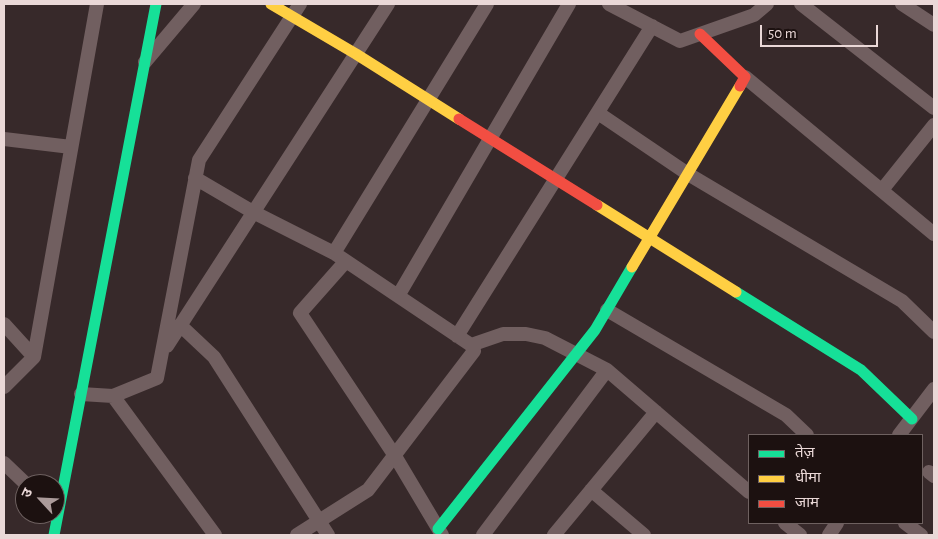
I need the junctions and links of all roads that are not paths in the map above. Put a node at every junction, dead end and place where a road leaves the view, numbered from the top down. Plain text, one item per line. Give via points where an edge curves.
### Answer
1 (97, 4) edge
2 (156, 4) edge
3 (194, 4) edge
4 (271, 4) edge
5 (388, 4) edge
6 (487, 4) edge
7 (569, 4) edge
8 (610, 4) edge
9 (767, 4) edge
10 (801, 4) edge
11 (902, 4) edge
12 (297, 10) edge
13 (934, 25) edge
14 (652, 26) junction
15 (700, 34) junction
16 (356, 54) junction
17 (144, 62) junction
18 (745, 77) junction
19 (428, 100) junction
20 (934, 108) edge
21 (598, 113) junction
22 (934, 125) edge
23 (4, 138) edge
24 (491, 139) junction
25 (71, 147) junction
26 (688, 174) junction
27 (195, 178) junction
28 (556, 180) junction
29 (882, 190) junction
30 (253, 212) junction
31 (934, 234) edge
32 (649, 238) junction
33 (340, 257) junction
34 (398, 296) junction
35 (607, 310) junction
36 (4, 324) edge
37 (180, 325) junction
38 (934, 332) edge
39 (457, 336) junction
40 (471, 345) junction
41 (162, 353) junction
42 (576, 354) junction
43 (34, 358) junction
44 (607, 370) junction
45 (4, 387) edge
46 (934, 389) edge
47 (81, 394) junction
48 (113, 396) junction
49 (656, 412) junction
50 (912, 419) junction
51 (806, 434) edge
52 (900, 434) edge
53 (395, 456) junction
54 (4, 463) edge
55 (16, 474) edge
56 (64, 474) edge
57 (591, 490) junction
58 (748, 491) edge
59 (319, 521) junction
60 (786, 524) edge
61 (836, 524) edge
62 (906, 524) edge
63 (440, 532) edge
64 (215, 535) edge
65 (297, 535) edge
66 (328, 535) edge
67 (483, 535) edge
68 (554, 535) edge
69 (644, 535) edge
70 (800, 535) edge
71 (828, 535) edge
72 (921, 535) edge

1 - 25 street
2 - 17 street
3 - 17 street
4 - 12 street
5 - 16 street
6 - 19 street
7 - 24 street
8 - 14 street
9 - 15 street via 754,15
10 - 20 street
11 - 13 street
12 - 16 street
12 - 27 street via 198,160
14 - 15 street via 680,41
14 - 21 street
15 - 18 street
16 - 19 street
16 - 30 street
17 - 47 street
18 - 26 street
18 - 29 street
19 - 24 street
19 - 33 street
21 - 26 street
21 - 28 street
22 - 29 street
23 - 25 street
24 - 28 street
24 - 34 street
25 - 43 street
26 - 32 street
26 - 38 street via 902,301
27 - 30 street
27 - 41 street
28 - 32 street
28 - 39 street
29 - 31 street
30 - 33 street
30 - 37 street
32 - 35 street
32 - 50 street via 861,370
33 - 34 street
33 - 53 street via 300,313
34 - 39 street
35 - 42 street
35 - 51 street via 786,415
36 - 43 street
37 - 41 street
37 - 59 street via 214,357
39 - 40 street
40 - 42 street via 504,334 526,334 545,338
40 - 53 street via 474,352
41 - 48 street via 157,378
42 - 44 street
42 - 63 street
43 - 45 street
44 - 49 street
44 - 67 street
46 - 50 street
47 - 48 street
47 - 56 street
48 - 64 street
49 - 57 street
49 - 58 street
50 - 52 street
53 - 59 street via 368,490
53 - 63 street
54 - 55 street
57 - 68 street
57 - 69 street
59 - 65 street
59 - 66 street
60 - 70 street
61 - 71 street
62 - 72 street

